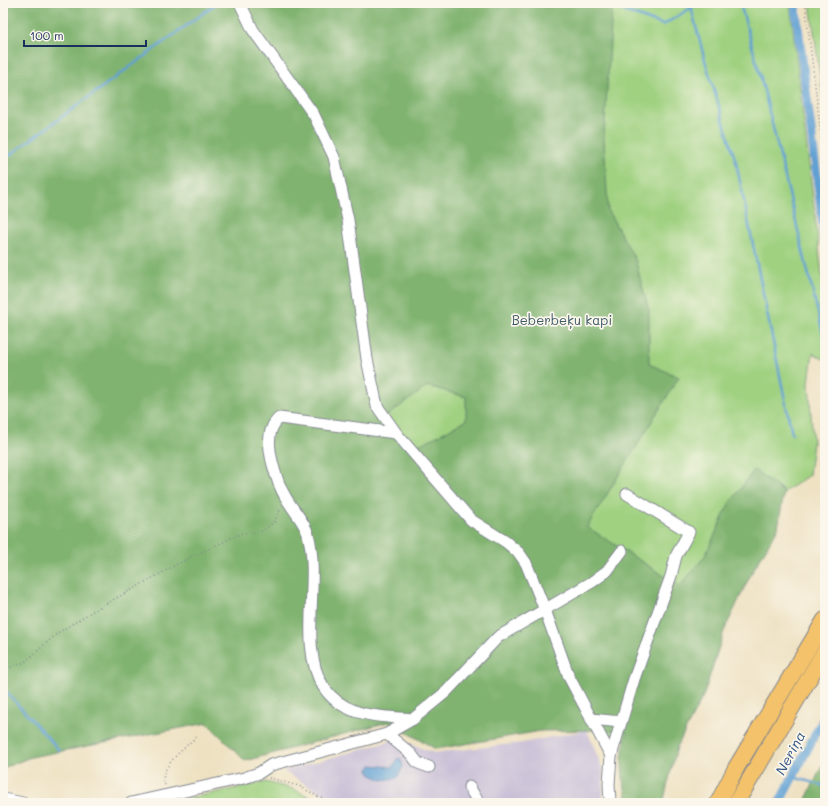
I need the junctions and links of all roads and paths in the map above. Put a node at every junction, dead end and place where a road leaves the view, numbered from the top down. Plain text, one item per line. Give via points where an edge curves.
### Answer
1 (240, 3) edge
2 (805, 3) edge
3 (825, 168) edge
4 (396, 433) junction
5 (627, 494) dead end
6 (285, 497) junction
7 (622, 551) dead end
8 (545, 610) junction
9 (825, 620) edge
10 (825, 651) edge
11 (3, 670) edge
12 (795, 702) junction
13 (413, 719) junction
14 (591, 719) junction
15 (621, 722) junction
16 (387, 734) junction
17 (197, 736) dead end
18 (611, 756) junction
19 (429, 767) dead end
20 (736, 768) junction
21 (259, 772) junction
22 (469, 787) dead end
23 (176, 794) junction
24 (3, 800) edge
25 (23, 803) edge
26 (131, 803) edge
27 (330, 803) edge
28 (479, 803) edge
29 (610, 803) edge
30 (712, 803) edge
31 (718, 803) edge
32 (736, 803) edge
33 (746, 803) edge

1 - 4 street via 254,30 314,115 334,157 348,220 366,359 378,406
2 - 3 path
4 - 6 street via 278,418 271,429 270,445 274,470
4 - 8 street via 471,520 519,553
5 - 15 street via 689,532 676,556
6 - 11 path via 274,522 262,531 242,533 183,561 93,610 59,632 25,662
6 - 13 street via 305,526 308,535 312,569 314,667 323,687 343,707 355,712
7 - 8 street via 607,571
8 - 13 street via 498,638 446,692
8 - 14 street via 569,677
9 - 20 highway
10 - 12 highway
12 - 32 highway
12 - 33 highway via 770,760
13 - 16 street
14 - 15 street
14 - 18 street
15 - 18 street
16 - 19 street via 418,763
16 - 21 street via 271,765
17 - 23 path via 163,772 163,783
18 - 29 street
20 - 30 highway
20 - 31 highway
21 - 23 street
21 - 27 path via 266,777 299,786
22 - 28 street
23 - 26 street
24 - 25 street

